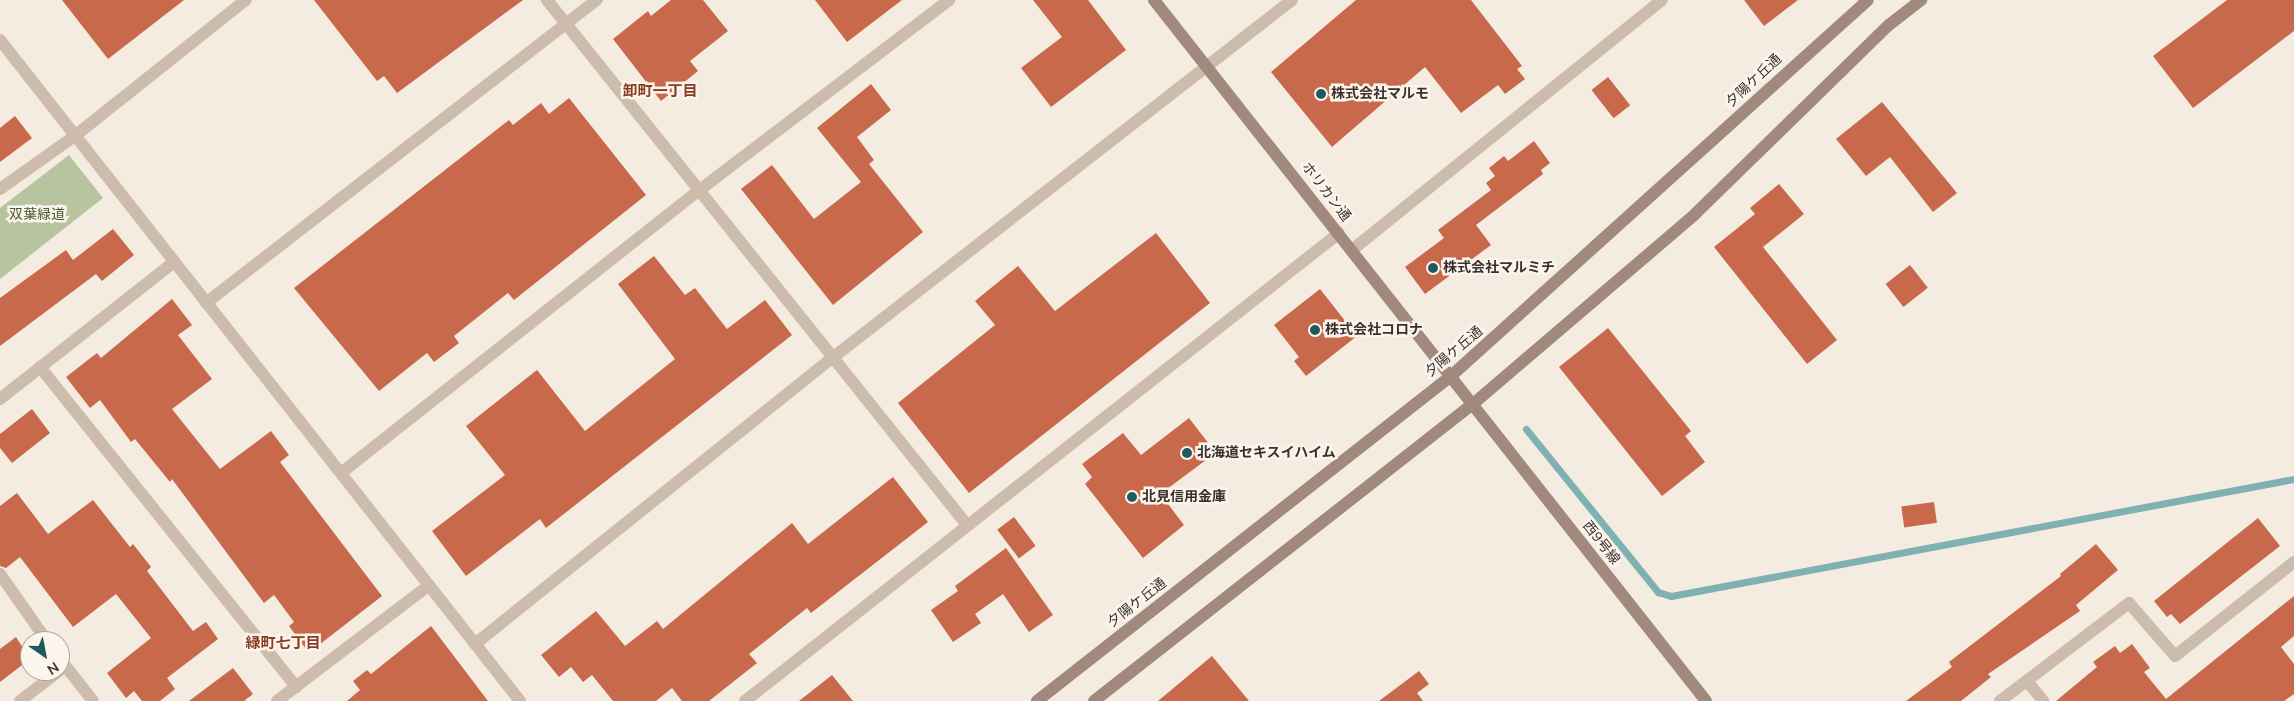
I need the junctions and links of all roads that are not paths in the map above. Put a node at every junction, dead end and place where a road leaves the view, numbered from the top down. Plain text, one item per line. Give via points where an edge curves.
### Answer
1 (246, 0) edge
2 (547, 0) edge
3 (597, 0) edge
4 (949, 0) edge
5 (1154, 0) edge
6 (1292, 0) edge
7 (1662, 0) edge
8 (1868, 0) edge
9 (1921, 0) edge
10 (566, 24) junction
11 (0, 40) edge
12 (1207, 67) junction
13 (76, 135) junction
14 (0, 189) edge
15 (697, 192) junction
16 (1339, 233) junction
17 (1352, 250) junction
18 (174, 262) junction
19 (206, 303) junction
20 (831, 359) junction
21 (40, 367) junction
22 (1450, 376) junction
23 (0, 399) edge
24 (1473, 404) junction
25 (341, 473) junction
26 (967, 525) junction
27 (2294, 562) edge
28 (0, 574) edge
29 (428, 585) junction
30 (40, 631) edge
31 (475, 644) junction
32 (70, 677) edge
33 (2026, 680) junction
34 (44, 681) edge
35 (296, 687) junction
36 (20, 701) edge
37 (92, 701) edge
38 (278, 701) edge
39 (520, 701) edge
40 (745, 701) edge
41 (1037, 701) edge
42 (1094, 701) edge
43 (1706, 701) edge
44 (2000, 701) edge
45 (2043, 701) edge

1 - 13 street
2 - 10 street
3 - 10 street
4 - 15 street
5 - 12 street, ホリカン通
6 - 12 street
7 - 17 street
8 - 22 street, 夕陽ケ丘通
9 - 24 street via 1882,32 1694,215
10 - 15 street
10 - 19 street
11 - 13 street
12 - 16 street, ホリカン通
12 - 20 street
13 - 14 street
13 - 18 street
15 - 20 street
15 - 25 street
16 - 17 street, ホリカン通
16 - 26 street
17 - 22 street, ホリカン通
18 - 19 street
18 - 21 street
19 - 25 street
20 - 26 street
20 - 31 street
21 - 23 street
21 - 35 street
22 - 24 street, ホリカン通
22 - 41 street, 夕陽ケ丘通
24 - 42 street
24 - 43 street, 西9号線
25 - 29 street
26 - 40 street
27 - 33 street via 2175,656 2129,603
28 - 30 street
29 - 31 street
29 - 35 street
31 - 39 street
32 - 37 street
33 - 44 street
33 - 45 street
34 - 36 street
35 - 38 street

